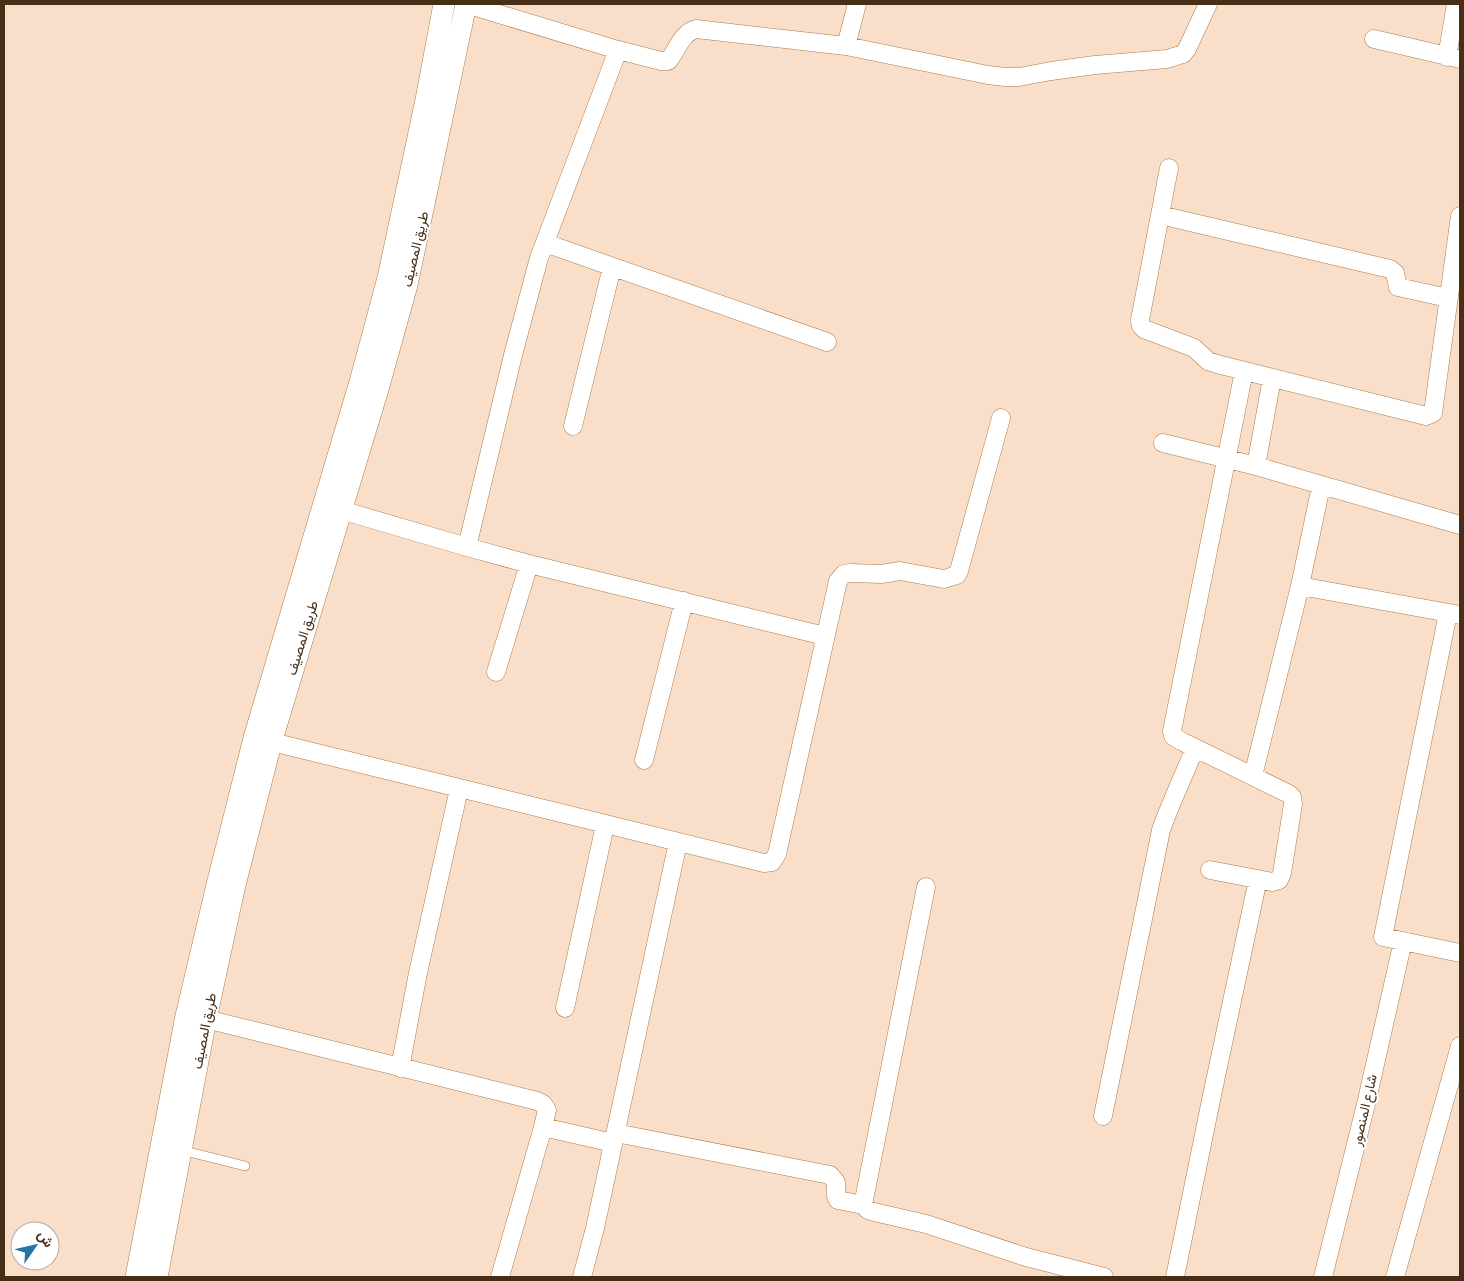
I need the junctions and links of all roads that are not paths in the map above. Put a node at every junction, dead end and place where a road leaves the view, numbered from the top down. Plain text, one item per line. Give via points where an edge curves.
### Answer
1 (444, 4) edge
2 (466, 4) edge
3 (857, 4) edge
4 (1208, 4) edge
5 (1456, 4) edge
6 (1374, 39) dead end
7 (846, 46) junction
8 (618, 50) junction
9 (1454, 58) edge
10 (1169, 168) dead end
11 (1160, 215) junction
12 (1460, 216) edge
13 (545, 243) junction
14 (612, 266) junction
15 (1453, 292) edge
16 (827, 342) dead end
17 (1244, 371) junction
18 (1272, 378) junction
19 (1001, 418) dead end
20 (573, 426) dead end
21 (1162, 443) dead end
22 (1226, 459) junction
23 (1256, 466) junction
24 (1321, 486) junction
25 (341, 510) junction
26 (1460, 525) edge
27 (467, 547) junction
28 (530, 564) junction
29 (1300, 586) junction
30 (684, 601) junction
31 (1454, 614) edge
32 (825, 636) junction
33 (496, 672) dead end
34 (263, 740) junction
35 (1195, 748) junction
36 (644, 760) dead end
37 (1253, 776) junction
38 (459, 789) junction
39 (605, 825) junction
40 (678, 842) junction
41 (1210, 870) dead end
42 (1258, 879) junction
43 (926, 887) dead end
44 (1402, 941) junction
45 (1460, 953) edge
46 (565, 1008) dead end
47 (206, 1020) junction
48 (1459, 1052) edge
49 (400, 1068) junction
50 (1103, 1116) dead end
51 (543, 1127) junction
52 (614, 1138) junction
53 (180, 1150) junction
54 (245, 1166) dead end
55 (863, 1205) junction
56 (1068, 1273) edge
57 (136, 1277) edge
58 (157, 1277) edge
59 (500, 1277) edge
60 (582, 1277) edge
61 (1104, 1277) edge
62 (1176, 1277) edge
63 (1323, 1277) edge
64 (1394, 1277) edge

1 - 34 street, طريق المصيف via 388,278
2 - 8 street
2 - 25 street, طريق المصيف via 407,285
3 - 7 street
4 - 7 street via 1183,54 1019,77 988,75
5 - 9 street
6 - 9 street
7 - 8 street via 696,30 684,36 668,61
8 - 13 street
10 - 11 street
11 - 15 street via 1390,269 1395,273 1398,287
11 - 17 street via 1141,326 1194,348 1208,361
12 - 15 street
13 - 14 street
13 - 27 street via 520,327
14 - 16 street
14 - 20 street
15 - 18 street via 1434,409 1430,416
17 - 18 street
17 - 22 street
18 - 23 street
19 - 32 street via 956,575 944,579 900,571 844,574 838,581
21 - 22 street
22 - 23 street
22 - 35 street via 1172,731 1176,738
23 - 24 street
24 - 26 street
24 - 29 street
25 - 27 street
25 - 34 street, طريق المصيف
27 - 28 street
28 - 30 street
28 - 33 street
29 - 31 street
29 - 37 street
30 - 32 street
30 - 36 street
31 - 44 street via 1382,937
32 - 40 street via 776,859 764,863
34 - 38 street
34 - 47 street, طريق المصيف
34 - 57 street, طريق المصيف via 186,1016
35 - 37 street
35 - 50 street via 1162,830
37 - 42 street via 1288,794 1293,801 1281,877 1276,882
38 - 39 street
38 - 49 street
39 - 40 street
39 - 46 street
40 - 52 street
41 - 42 street
42 - 62 street
43 - 55 street
44 - 45 street
44 - 63 street, شارع المنصور
47 - 49 street
47 - 53 street, طريق المصيف
48 - 64 street
49 - 51 street via 537,1101 547,1110
51 - 52 street
51 - 59 street
52 - 55 street via 830,1175 836,1182 838,1200
52 - 60 street
53 - 54 lane
53 - 58 street, طريق المصيف
55 - 56 street via 874,1212 926,1224
56 - 61 street

